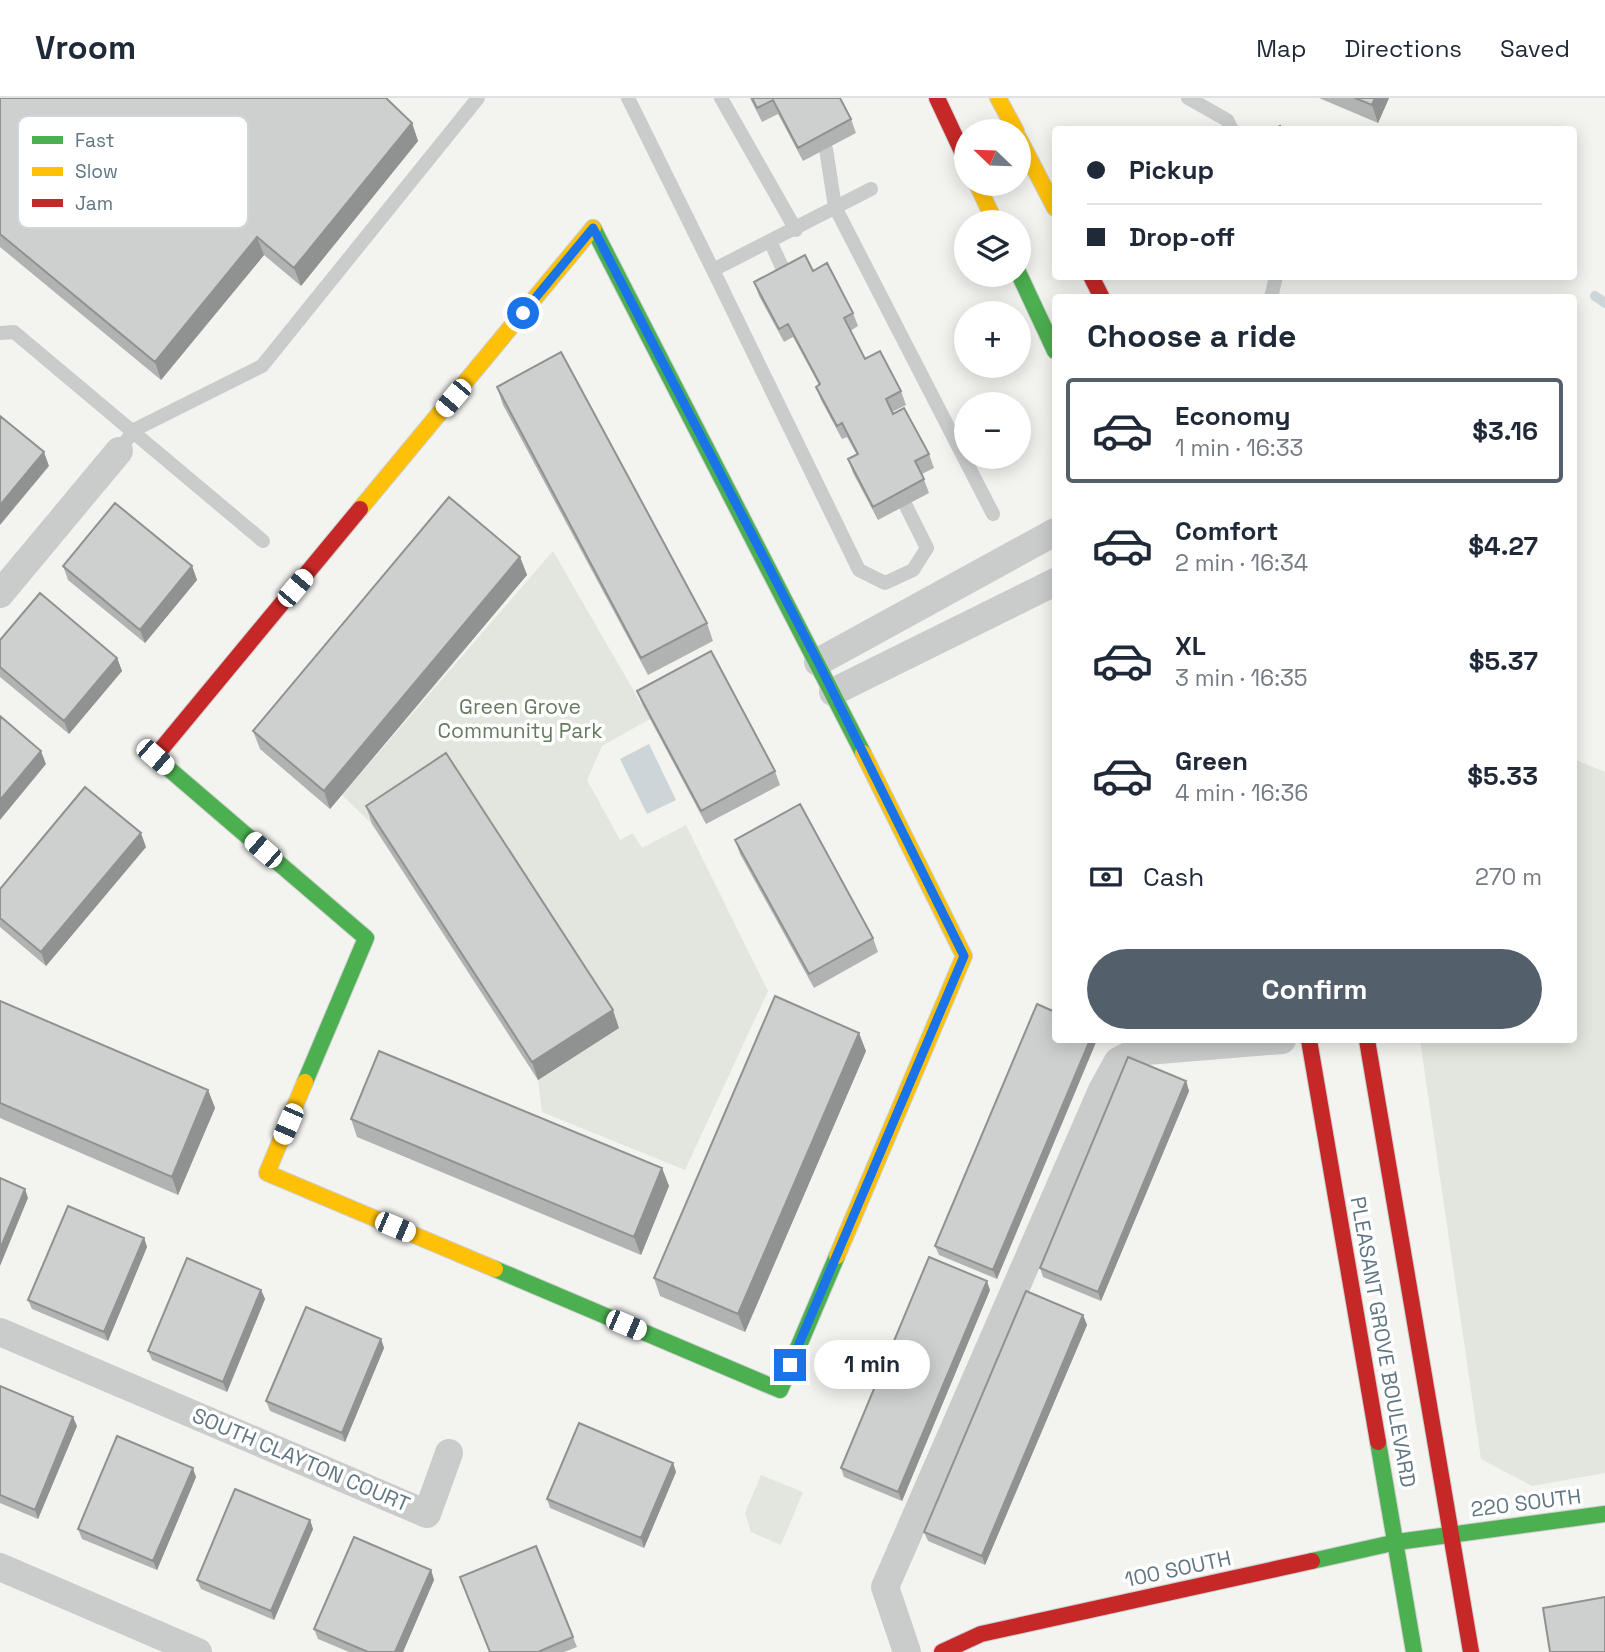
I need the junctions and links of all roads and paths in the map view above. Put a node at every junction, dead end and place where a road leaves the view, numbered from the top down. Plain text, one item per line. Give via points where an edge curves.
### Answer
1 (478, 98) edge
2 (628, 98) edge
3 (721, 98) edge
4 (937, 98) edge
5 (998, 98) edge
6 (1188, 98) edge
7 (1009, 119) edge
8 (1230, 126) edge
9 (954, 134) edge
10 (826, 149) edge
11 (1031, 162) edge
12 (871, 189) dead end
13 (1052, 202) edge
14 (835, 207) junction
15 (796, 230) junction
16 (770, 242) junction
17 (713, 270) junction
18 (788, 281) edge
19 (1025, 287) edge
20 (0, 333) edge
21 (1052, 345) edge
22 (127, 440) junction
23 (906, 506) edge
24 (993, 514) dead end
25 (1049, 535) edge
26 (263, 541) dead end
27 (1052, 583) edge
28 (0, 594) edge
29 (818, 662) junction
30 (833, 692) junction
31 (1245, 1043) edge
32 (1309, 1043) edge
33 (1368, 1043) edge
34 (0, 1332) edge
35 (449, 1453) dead end
36 (1605, 1514) edge
37 (1452, 1534) junction
38 (1426, 1539) joint
39 (1397, 1542) junction
40 (0, 1567) edge
41 (198, 1652) edge
42 (907, 1652) edge
43 (942, 1652) edge
44 (1414, 1652) edge
45 (1471, 1652) edge

1 - 22 lane via 262,366
2 - 17 lane
3 - 15 lane
4 - 9 street
5 - 7 street
6 - 8 lane
10 - 14 lane
11 - 13 street
12 - 14 lane
14 - 15 lane
14 - 24 lane
15 - 16 lane
16 - 17 lane
16 - 18 lane
17 - 23 lane via 859,570 885,583 913,570 927,548
19 - 21 street
20 - 22 lane via 14,332
22 - 26 lane
22 - 28 street
25 - 29 street
27 - 30 street
29 - 30 street
29 - 30 street via 593,228 155,757 366,938 267,1172 779,1390 964,956
31 - 42 street via 1135,1052 1118,1061 885,1587
32 - 39 street, PLEASANT GROVE BOULEVARD
33 - 37 street, PLEASANT GROVE BOULEVARD
34 - 35 street, SOUTH CLAYTON COURT via 427,1514
36 - 37 street, 220 SOUTH
37 - 38 street, 220 SOUTH
37 - 45 street, PLEASANT GROVE BOULEVARD
38 - 39 street, 100 SOUTH
39 - 43 street, 100 SOUTH via 981,1634
39 - 44 street, PLEASANT GROVE BOULEVARD
40 - 41 street

